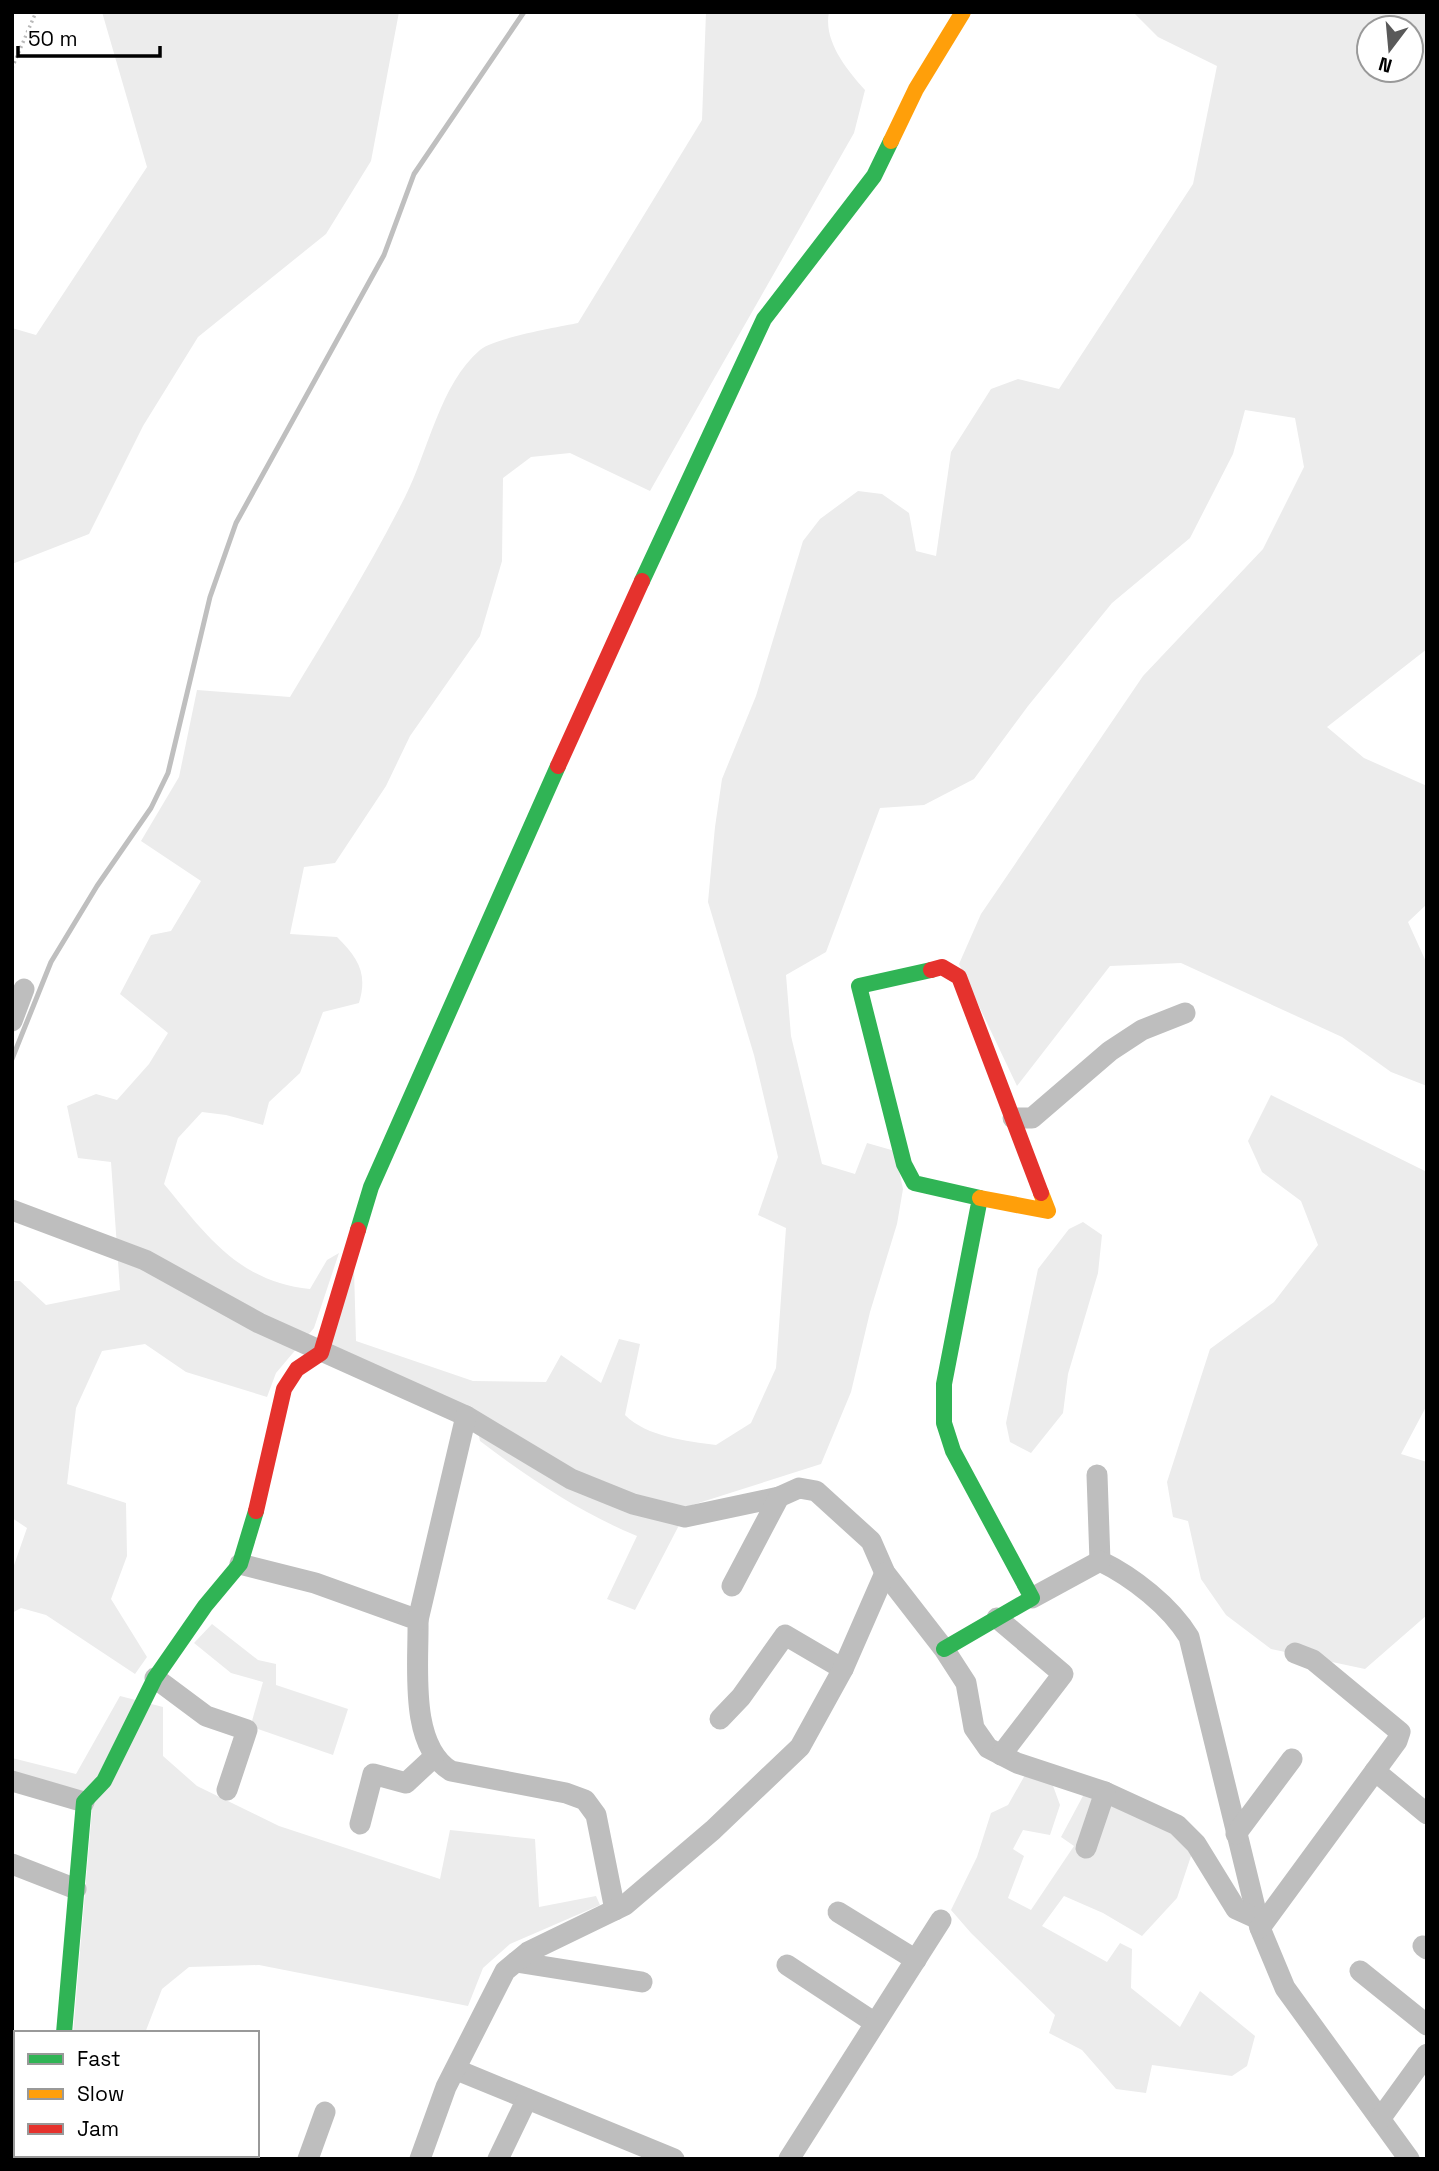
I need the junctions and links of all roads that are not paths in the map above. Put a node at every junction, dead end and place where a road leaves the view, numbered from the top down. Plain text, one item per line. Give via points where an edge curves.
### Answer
1 (963, 12) edge
2 (24, 989) dead end
3 (1185, 1013) dead end
4 (12, 1021) edge
5 (1013, 1118) junction
6 (980, 1198) junction
7 (12, 1210) edge
8 (321, 1353) junction
9 (466, 1416) junction
10 (1097, 1475) dead end
11 (779, 1497) junction
12 (1100, 1561) junction
13 (240, 1564) junction
14 (885, 1573) junction
15 (732, 1586) dead end
16 (1032, 1598) junction
17 (998, 1618) junction
18 (418, 1620) junction
19 (944, 1649) junction
20 (1295, 1653) dead end
21 (844, 1669) junction
22 (155, 1678) junction
23 (720, 1719) dead end
24 (1001, 1755) junction
25 (434, 1756) junction
26 (1292, 1759) dead end
27 (1375, 1771) junction
28 (12, 1781) edge
29 (228, 1790) dead end
30 (1105, 1792) junction
31 (84, 1802) junction
32 (1427, 1814) edge
33 (360, 1824) dead end
34 (1236, 1834) junction
35 (1086, 1848) dead end
36 (12, 1864) edge
37 (76, 1889) junction
38 (615, 1910) junction
39 (838, 1912) dead end
40 (941, 1920) dead end
41 (1259, 1924) junction
42 (916, 1960) junction
43 (516, 1962) junction
44 (788, 1965) dead end
45 (1360, 1971) dead end
46 (642, 1982) dead end
47 (876, 2023) junction
48 (1427, 2025) edge
49 (64, 2031) edge
50 (1427, 2054) edge
51 (457, 2070) junction
52 (527, 2099) junction
53 (326, 2112) dead end
54 (1380, 2119) junction
55 (666, 2157) edge
56 (308, 2159) edge
57 (419, 2159) edge
58 (498, 2159) edge
59 (789, 2159) edge
60 (1409, 2159) edge

1 - 8 street via 916,89 874,176 764,319 742,363 371,1187
2 - 4 street
3 - 5 street via 1142,1030 1110,1051 1032,1118
5 - 6 street via 1048,1211
5 - 6 street via 959,977 942,967 859,986 904,1164 914,1184
6 - 16 street via 944,1384 944,1423 953,1451
7 - 8 street via 145,1259
8 - 9 street
8 - 13 street via 297,1369 284,1389
9 - 11 street via 571,1479 633,1504 685,1517
9 - 18 street
10 - 12 street
11 - 14 street via 799,1488 816,1491 871,1541
11 - 15 street
12 - 16 street
12 - 34 street via 1177,1617 1189,1637
13 - 18 street via 315,1583
13 - 22 street
14 - 19 street
14 - 21 street
16 - 17 street
17 - 19 street
17 - 24 street via 1063,1674
18 - 25 street via 421,1723
19 - 24 street via 966,1683 974,1727 988,1748
20 - 27 street via 1313,1660 1400,1732
21 - 23 street via 785,1635
21 - 38 street via 800,1747 713,1830
22 - 29 street via 206,1716 247,1730
22 - 31 street via 104,1781
24 - 30 street
25 - 33 street via 405,1783 373,1774
25 - 38 street via 451,1771 585,1800 596,1815
26 - 34 street
27 - 32 street
27 - 41 street
28 - 31 street
30 - 35 street
30 - 41 street via 1177,1825 1196,1844 1236,1909
31 - 37 street
34 - 41 street
36 - 37 street
37 - 49 street
38 - 43 street
39 - 42 street
40 - 42 street
41 - 54 street via 1285,1988
42 - 47 street
43 - 46 street
43 - 51 street via 505,1971
44 - 47 street
45 - 48 street
47 - 59 street
50 - 54 street
51 - 52 street
51 - 57 street
52 - 55 street
52 - 58 street
53 - 56 street
54 - 60 street

